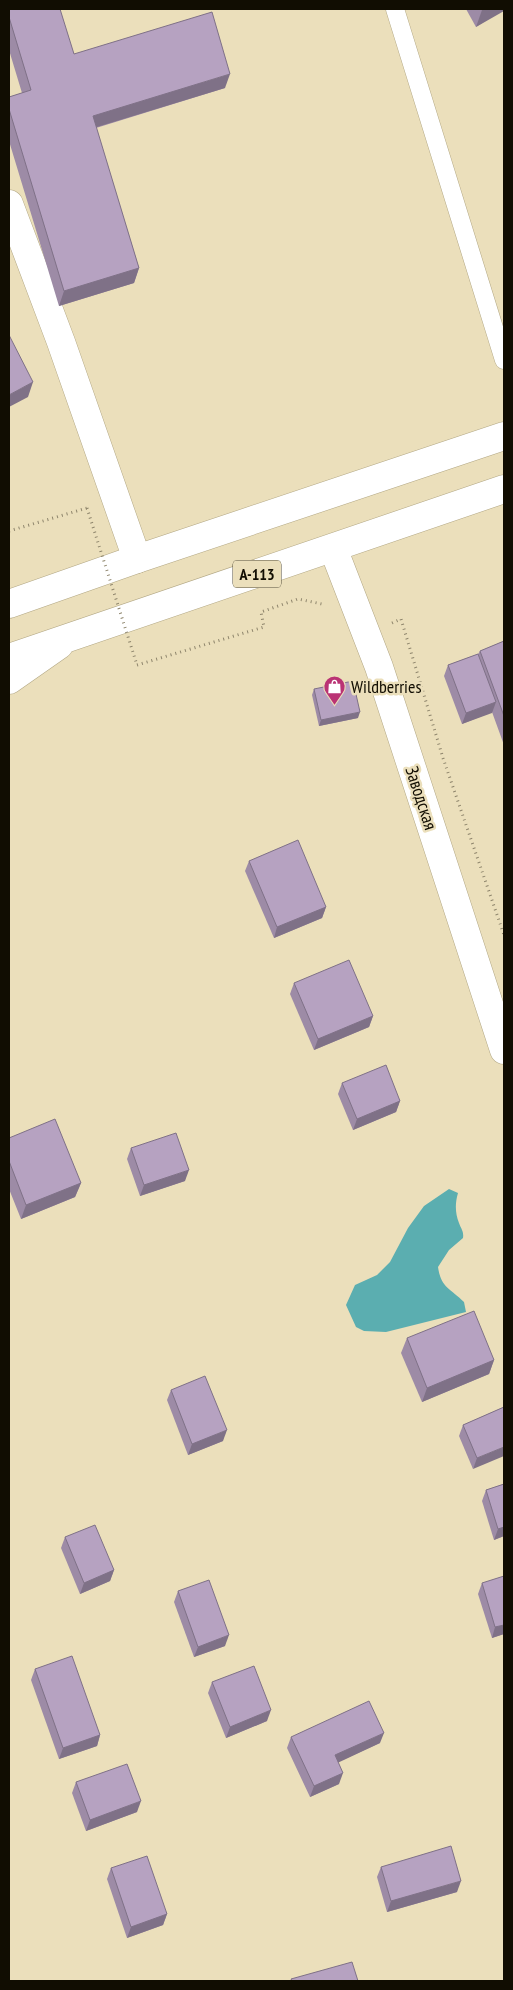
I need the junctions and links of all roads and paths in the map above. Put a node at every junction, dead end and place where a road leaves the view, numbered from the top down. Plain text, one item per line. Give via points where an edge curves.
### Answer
1 (395, 9) edge
2 (9, 204) edge
3 (504, 360) edge
4 (504, 436) edge
5 (504, 489) edge
6 (9, 531) edge
7 (334, 548) junction
8 (137, 558) junction
9 (9, 604) edge
10 (328, 606) dead end
11 (366, 633) junction
12 (67, 639) junction
13 (9, 658) edge
14 (9, 680) edge
15 (504, 935) edge
16 (504, 1050) edge

1 - 3 lane
2 - 8 main road
4 - 8 main road
5 - 7 main road, А-113
6 - 10 path, bridge via 87,508 137,665 264,627 261,612 298,599
7 - 11 main road, Заводская
7 - 12 main road, А-113
8 - 9 main road
11 - 15 path via 401,619 443,758
11 - 16 main road, Заводская
12 - 13 main road, А-113
12 - 14 main road

